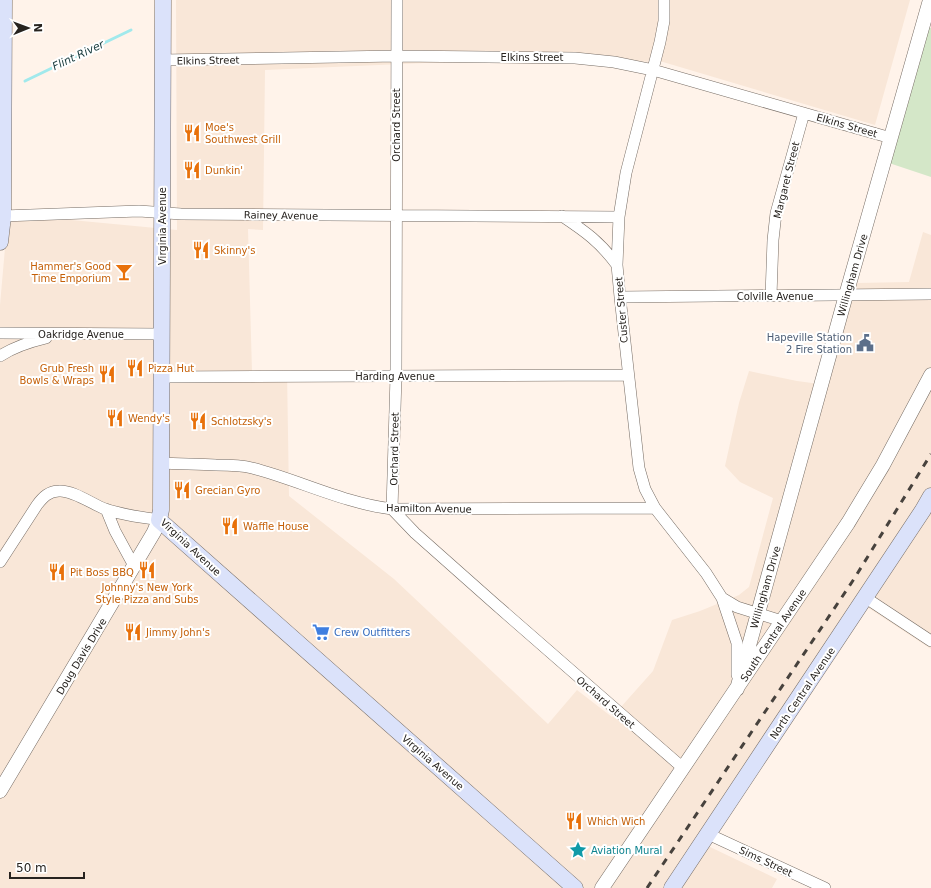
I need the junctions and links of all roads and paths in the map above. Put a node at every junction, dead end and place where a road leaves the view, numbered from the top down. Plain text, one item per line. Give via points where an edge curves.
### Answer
1 (4, 0) edge
2 (162, 0) edge
3 (397, 0) edge
4 (664, 0) edge
5 (930, 0) edge
6 (397, 56) junction
7 (162, 60) junction
8 (653, 70) junction
9 (804, 113) junction
10 (891, 138) junction
11 (162, 213) junction
12 (1, 216) edge
13 (396, 216) junction
14 (562, 216) junction
15 (619, 217) junction
16 (0, 242) edge
17 (617, 265) junction
18 (931, 294) edge
19 (846, 295) junction
20 (771, 296) junction
21 (620, 297) junction
22 (0, 333) edge
23 (72, 334) junction
24 (162, 334) junction
25 (0, 356) edge
26 (628, 375) junction
27 (931, 375) edge
28 (396, 376) junction
29 (161, 377) junction
30 (161, 463) junction
31 (931, 496) edge
32 (655, 508) junction
33 (106, 509) junction
34 (392, 509) junction
35 (159, 520) junction
36 (0, 562) edge
37 (134, 566) junction
38 (722, 598) junction
39 (866, 598) junction
40 (758, 613) junction
41 (782, 621) junction
42 (931, 641) edge
43 (737, 689) junction
44 (683, 768) junction
45 (0, 791) edge
46 (708, 834) junction
47 (575, 888) edge
48 (602, 888) edge
49 (672, 888) edge
50 (825, 888) edge

1 - 12 main road
2 - 7 main road, Virginia Avenue
3 - 6 street, Orchard Street
4 - 8 street, Custer Street via 664,20
5 - 10 street, Willingham Drive
6 - 7 street, Elkins Street
6 - 8 street, Elkins Street via 575,58
6 - 13 street, Orchard Street
7 - 11 main road, Virginia Avenue
8 - 9 street, Elkins Street
8 - 15 street, Custer Street via 626,173
9 - 10 street, Elkins Street
9 - 20 street, Margaret Street via 776,213
10 - 19 street, Willingham Drive
11 - 12 street, Rainey Avenue via 139,211
11 - 13 street, Rainey Avenue
11 - 24 main road, Virginia Avenue
12 - 16 main road
13 - 14 street, Rainey Avenue
13 - 28 street, Orchard Street
14 - 15 street, Rainey Avenue
14 - 17 street via 589,234
15 - 17 street, Custer Street
17 - 21 street, Custer Street
18 - 19 street, Colville Avenue
19 - 20 street, Colville Avenue
19 - 40 street, Willingham Drive
20 - 21 street, Colville Avenue
21 - 26 street, Custer Street
22 - 23 street, Oakridge Avenue
23 - 24 street, Oakridge Avenue
23 - 25 street via 31,341
24 - 29 main road, Virginia Avenue
26 - 28 street, Harding Avenue
26 - 32 street, Custer Street via 639,468 645,489
27 - 41 street, South Central Avenue via 883,466
28 - 29 street, Harding Avenue
28 - 34 street, Orchard Street
29 - 30 main road, Virginia Avenue
30 - 34 street, Hamilton Avenue via 251,468 353,502
30 - 35 main road, Virginia Avenue
31 - 39 main road, North Central Avenue
32 - 34 street, Hamilton Avenue
32 - 38 street, Custer Street via 706,573
33 - 35 street
33 - 36 street via 67,491 50,492 42,497
33 - 37 street
34 - 44 street, Orchard Street via 489,600
35 - 37 street, Doug Davis Drive
35 - 47 main road, Virginia Avenue
37 - 45 street, Doug Davis Drive
38 - 40 street, Custer Street via 737,607
38 - 43 street, Custer Street via 737,643
39 - 42 street
39 - 46 main road, North Central Avenue
40 - 41 street, Custer Street
40 - 43 street, Willingham Drive
41 - 43 street, South Central Avenue
43 - 44 street, South Central Avenue
44 - 48 street, South Central Avenue
46 - 49 main road, North Central Avenue
46 - 50 street, Sims Street

